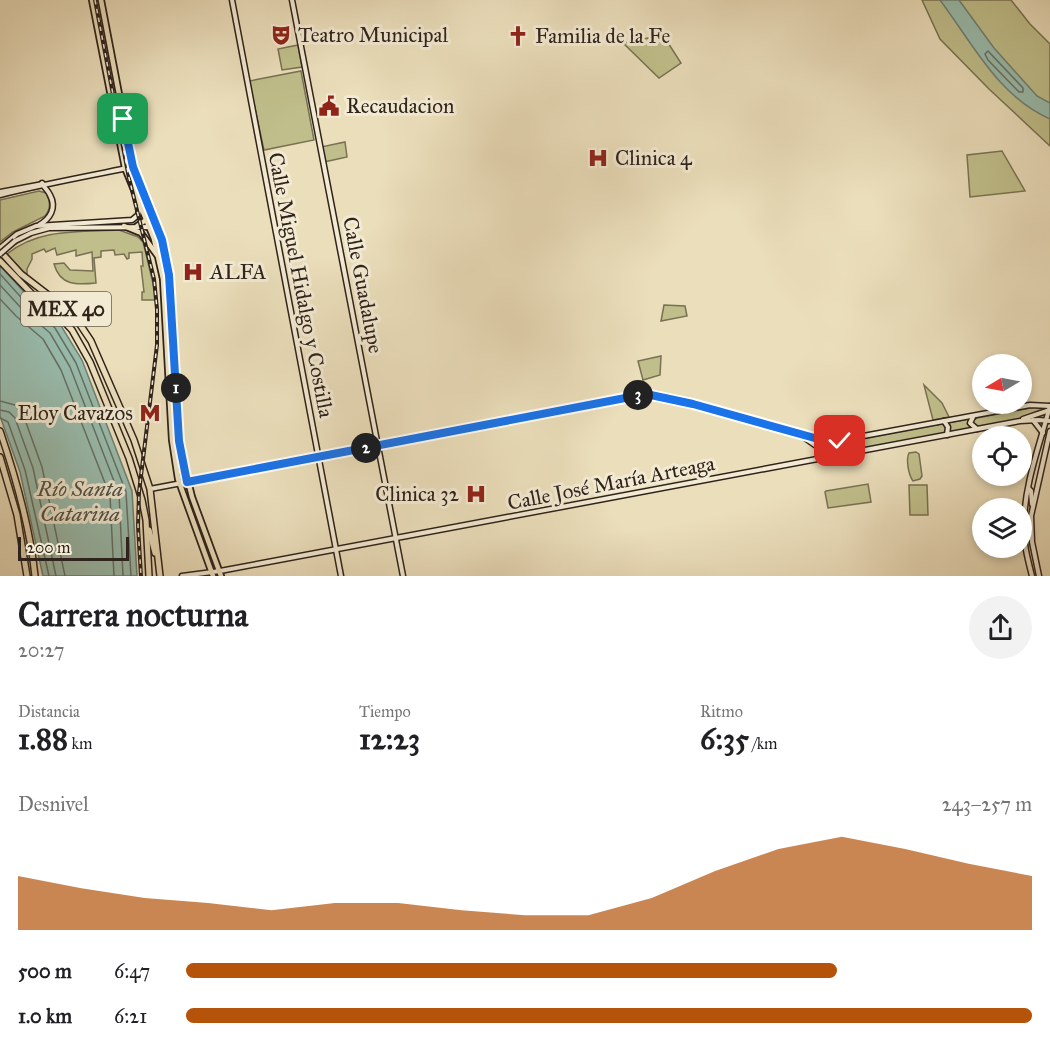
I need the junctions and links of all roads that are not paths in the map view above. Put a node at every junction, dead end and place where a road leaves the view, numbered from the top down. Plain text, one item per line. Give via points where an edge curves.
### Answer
1 (92, 0) edge
2 (101, 0) edge
3 (231, 0) edge
4 (292, 0) edge
5 (133, 167) junction
6 (125, 168) junction
7 (43, 185) junction
8 (0, 194) edge
9 (140, 204) junction
10 (151, 213) junction
11 (146, 220) junction
12 (36, 226) junction
13 (124, 226) junction
14 (137, 226) junction
15 (157, 226) junction
16 (149, 227) junction
17 (13, 239) junction
18 (0, 251) edge
19 (158, 257) junction
20 (0, 261) edge
21 (1050, 407) edge
22 (975, 415) junction
23 (1032, 420) junction
24 (944, 421) junction
25 (1020, 421) junction
26 (1048, 421) edge
27 (993, 426) edge
28 (972, 427) edge
29 (972, 430) edge
30 (0, 431) edge
31 (1050, 431) edge
32 (1043, 433) junction
33 (799, 434) junction
34 (947, 435) junction
35 (836, 442) junction
36 (379, 445) junction
37 (830, 455) junction
38 (318, 456) junction
39 (0, 457) edge
40 (187, 482) junction
41 (180, 483) junction
42 (150, 489) junction
43 (1029, 489) junction
44 (1028, 498) edge
45 (1033, 505) junction
46 (146, 520) junction
47 (396, 538) junction
48 (336, 549) junction
49 (1034, 550) junction
50 (1032, 553) edge
51 (1028, 558) edge
52 (1030, 558) edge
53 (159, 562) junction
54 (213, 574) edge
55 (220, 574) edge
56 (1039, 574) edge
57 (27, 576) edge
58 (35, 576) edge
59 (149, 576) edge
60 (160, 576) edge
61 (182, 576) edge
62 (341, 576) edge
63 (403, 576) edge
64 (1032, 576) edge

1 - 6 main road
2 - 5 main road
3 - 38 street, Calle Miguel Hidalgo y Costilla
4 - 36 street, Calle Guadalupe
5 - 6 street
5 - 10 main road
6 - 7 street
6 - 9 main road
7 - 8 street
7 - 12 street via 51,196 53,209
9 - 11 main road
9 - 12 street via 138,215 132,220
10 - 11 main road
10 - 15 main road
11 - 14 main road
11 - 16 main road
12 - 17 street
13 - 14 street
13 - 17 street via 49,228
13 - 19 main road via 141,234
14 - 16 street
15 - 16 street
15 - 40 main road via 170,284 178,429
16 - 19 main road
17 - 18 street, bridge
18 - 42 highway, MEX 40 via 21,274 69,311 92,341
19 - 41 main road via 164,285 172,440
20 - 46 highway, MEX 40 via 64,321 80,342 129,458
21 - 22 street via 1030,405
21 - 25 street
21 - 26 street
22 - 24 street
22 - 28 street
23 - 25 street, Calle José María Arteaga
23 - 26 street, Calle José María Arteaga
23 - 32 street
24 - 34 street
24 - 35 street
25 - 27 street, Calle José María Arteaga
26 - 32 street
29 - 34 street, Calle José María Arteaga
30 - 58 highway via 19,490
31 - 45 street
32 - 43 street
33 - 35 street
33 - 36 street via 646,394
33 - 37 street
34 - 37 street, Calle José María Arteaga
35 - 37 street
36 - 38 street
36 - 47 street, Calle Guadalupe
37 - 47 street, Calle José María Arteaga
38 - 40 street
38 - 48 street, Calle Miguel Hidalgo y Costilla
39 - 57 highway via 17,514
40 - 41 street
40 - 55 main road
41 - 42 street
41 - 54 main road
42 - 53 highway, MEX 40
43 - 44 street
43 - 45 street
45 - 49 street
46 - 53 highway
46 - 59 highway, MEX 40
47 - 48 street, Calle José María Arteaga
47 - 63 street, Calle Guadalupe
48 - 55 street, Calle José María Arteaga
48 - 62 street, Calle Miguel Hidalgo y Costilla
49 - 50 street
49 - 56 street
51 - 64 street
52 - 56 street
53 - 60 highway, MEX 40
54 - 55 street, Calle José María Arteaga
54 - 61 street, Calle José María Arteaga

